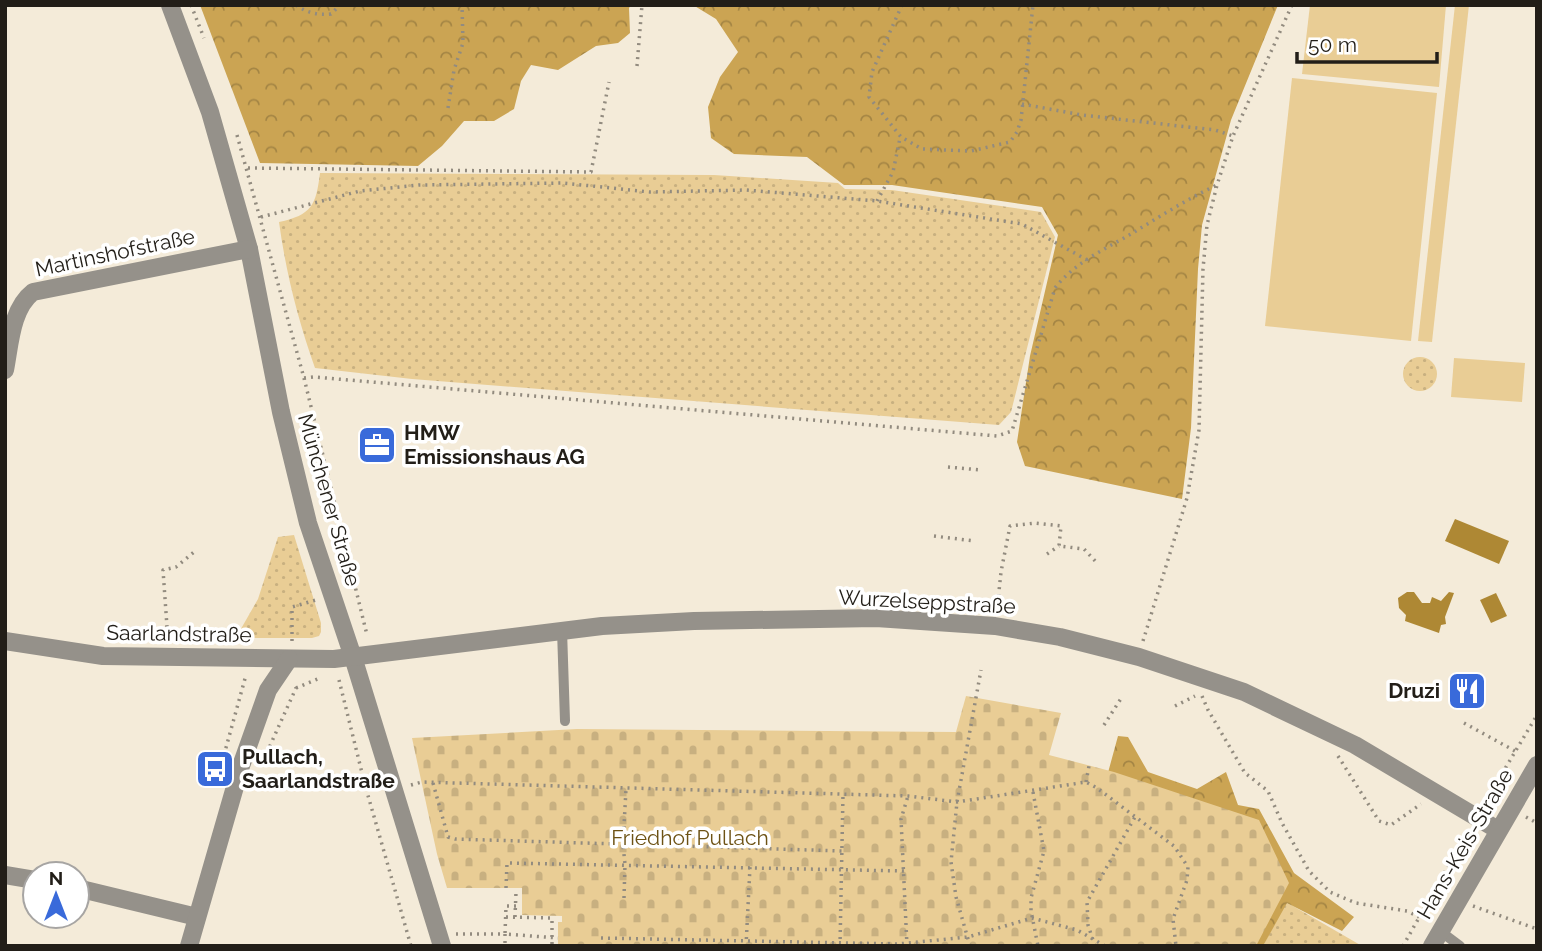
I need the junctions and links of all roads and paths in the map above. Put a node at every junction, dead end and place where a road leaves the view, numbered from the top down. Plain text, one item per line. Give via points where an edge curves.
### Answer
1 (170, 5) edge
2 (191, 5) edge
3 (296, 5) edge
4 (336, 5) edge
5 (462, 5) edge
6 (642, 5) edge
7 (902, 5) edge
8 (1033, 5) edge
9 (1292, 5) edge
10 (207, 48) dead end
11 (637, 66) dead end
12 (608, 82) dead end
13 (1022, 104) junction
14 (448, 108) dead end
15 (236, 132) dead end
16 (1233, 136) junction
17 (901, 137) junction
18 (248, 168) junction
19 (1217, 185) junction
20 (877, 201) junction
21 (261, 218) junction
22 (249, 249) junction
23 (1087, 260) junction
24 (5, 370) edge
25 (304, 378) junction
26 (948, 467) dead end
27 (981, 470) dead end
28 (934, 536) dead end
29 (974, 541) dead end
30 (1059, 546) junction
31 (194, 552) dead end
32 (1047, 554) dead end
33 (1098, 565) dead end
34 (317, 600) dead end
35 (995, 625) junction
36 (562, 630) junction
37 (5, 641) edge
38 (290, 653) junction
39 (362, 656) junction
40 (169, 657) junction
41 (1139, 657) junction
42 (334, 659) junction
43 (981, 670) dead end
44 (296, 688) dead end
45 (1122, 697) dead end
46 (1175, 706) dead end
47 (565, 721) dead end
48 (1464, 723) dead end
49 (1104, 725) dead end
50 (1336, 736) junction
51 (1515, 751) dead end
52 (264, 760) dead end
53 (1537, 765) edge
54 (1089, 766) dead end
55 (1086, 782) junction
56 (433, 783) junction
57 (408, 786) dead end
58 (626, 789) junction
59 (1033, 792) junction
60 (1437, 793) junction
61 (843, 794) junction
62 (908, 796) junction
63 (957, 802) junction
64 (1135, 817) junction
65 (1498, 830) junction
66 (623, 845) junction
67 (842, 851) junction
68 (625, 864) junction
69 (750, 867) junction
70 (843, 870) junction
71 (904, 871) junction
72 (506, 888) dead end
73 (91, 891) edge
74 (516, 892) dead end
75 (624, 898) dead end
76 (1458, 901) junction
77 (516, 906) junction
78 (197, 917) junction
79 (506, 917) junction
80 (515, 917) junction
81 (1419, 917) dead end
82 (1032, 918) junction
83 (1537, 929) edge
84 (505, 934) junction
85 (552, 937) junction
86 (968, 937) junction
87 (1092, 937) junction
88 (558, 938) dead end
89 (601, 938) dead end
90 (1436, 938) edge
91 (449, 940) edge
92 (697, 943) edge
93 (746, 944) edge
94 (907, 944) edge
95 (815, 945) edge
96 (840, 945) edge
97 (189, 946) edge
98 (411, 946) edge
99 (505, 946) edge
100 (552, 946) edge
101 (971, 946) edge
102 (1038, 946) edge
103 (1095, 946) edge
104 (1105, 946) edge
105 (1176, 946) edge
106 (1460, 946) edge

1 - 22 street, Münchener Straße via 210,112
2 - 10 path
3 - 4 path via 319,15 331,14
5 - 14 path via 463,43
6 - 11 path
7 - 17 path via 872,72 869,97
8 - 13 path
9 - 16 path
12 - 18 path via 591,172
13 - 16 path
13 - 17 path via 1021,120 1010,142 971,150 939,150 922,149
15 - 18 path
16 - 19 path
17 - 20 path via 893,172
18 - 21 path
19 - 23 path
19 - 41 path via 1203,269 1199,430 1187,498
20 - 21 path via 746,190 650,192 564,183 419,184 360,191
20 - 23 path via 1022,224
21 - 25 path
22 - 24 street, Martinshofstraße via 33,292 22,302 15,321
22 - 39 street, Münchener Straße via 296,482
23 - 25 path via 1055,288 1015,425 1012,431 997,436
25 - 39 path
26 - 27 path
28 - 29 path
30 - 32 path
30 - 33 path via 1084,549
30 - 35 path via 1061,526 1010,526
31 - 40 path via 176,567 163,570
34 - 38 path via 292,607
35 - 36 street, Wurzelseppstraße via 870,618 694,621
35 - 41 street, Wurzelseppstraße
36 - 39 street, Wurzelseppstraße
36 - 47 lane
37 - 40 street, Saarlandstraße via 103,656
38 - 40 street, Saarlandstraße
38 - 42 street, Saarlandstraße
38 - 78 street via 268,690 250,741
39 - 42 street, Saarlandstraße
39 - 91 street, Münchener Straße
41 - 50 street, Wurzelseppstraße via 1244,692
42 - 98 path
43 - 63 path
44 - 52 path
45 - 49 path
46 - 81 path via 1201,692 1245,773 1268,791 1309,871 1330,892 1356,903
48 - 51 path
50 - 60 street, Wurzelseppstraße
50 - 60 path via 1329,742 1379,821 1391,825
53 - 65 street, Hans-Keis-Straße
54 - 55 path
55 - 59 path
55 - 64 path
56 - 57 path
56 - 58 path
56 - 66 path via 448,837
58 - 61 path
58 - 66 path
59 - 63 path
59 - 82 path via 1044,851 1031,898
60 - 65 street, Wurzelseppstraße
61 - 62 path
61 - 67 path
62 - 63 path
62 - 71 path via 901,819
63 - 86 path via 951,862
64 - 87 path via 1087,902
64 - 105 path via 1174,846 1188,867 1173,919
65 - 76 street, Hans-Keis-Straße
66 - 67 path
66 - 68 path
67 - 70 path
68 - 69 path
68 - 72 path via 507,863
68 - 75 path
69 - 70 path
69 - 93 path
70 - 71 path
70 - 96 path
71 - 94 path
73 - 78 street
74 - 77 path
76 - 83 path
76 - 90 street, Hans-Keis-Straße
77 - 79 path via 506,906
77 - 80 path
78 - 97 street
79 - 80 path
79 - 84 path
80 - 85 path via 552,918
82 - 86 path
82 - 87 path
82 - 102 path
84 - 85 path
84 - 91 path
84 - 99 path
85 - 88 path
85 - 100 path
86 - 94 path
86 - 101 path
87 - 103 path
87 - 104 path
89 - 92 path
90 - 106 lane
92 - 93 path
93 - 95 path
94 - 96 path
95 - 96 path

